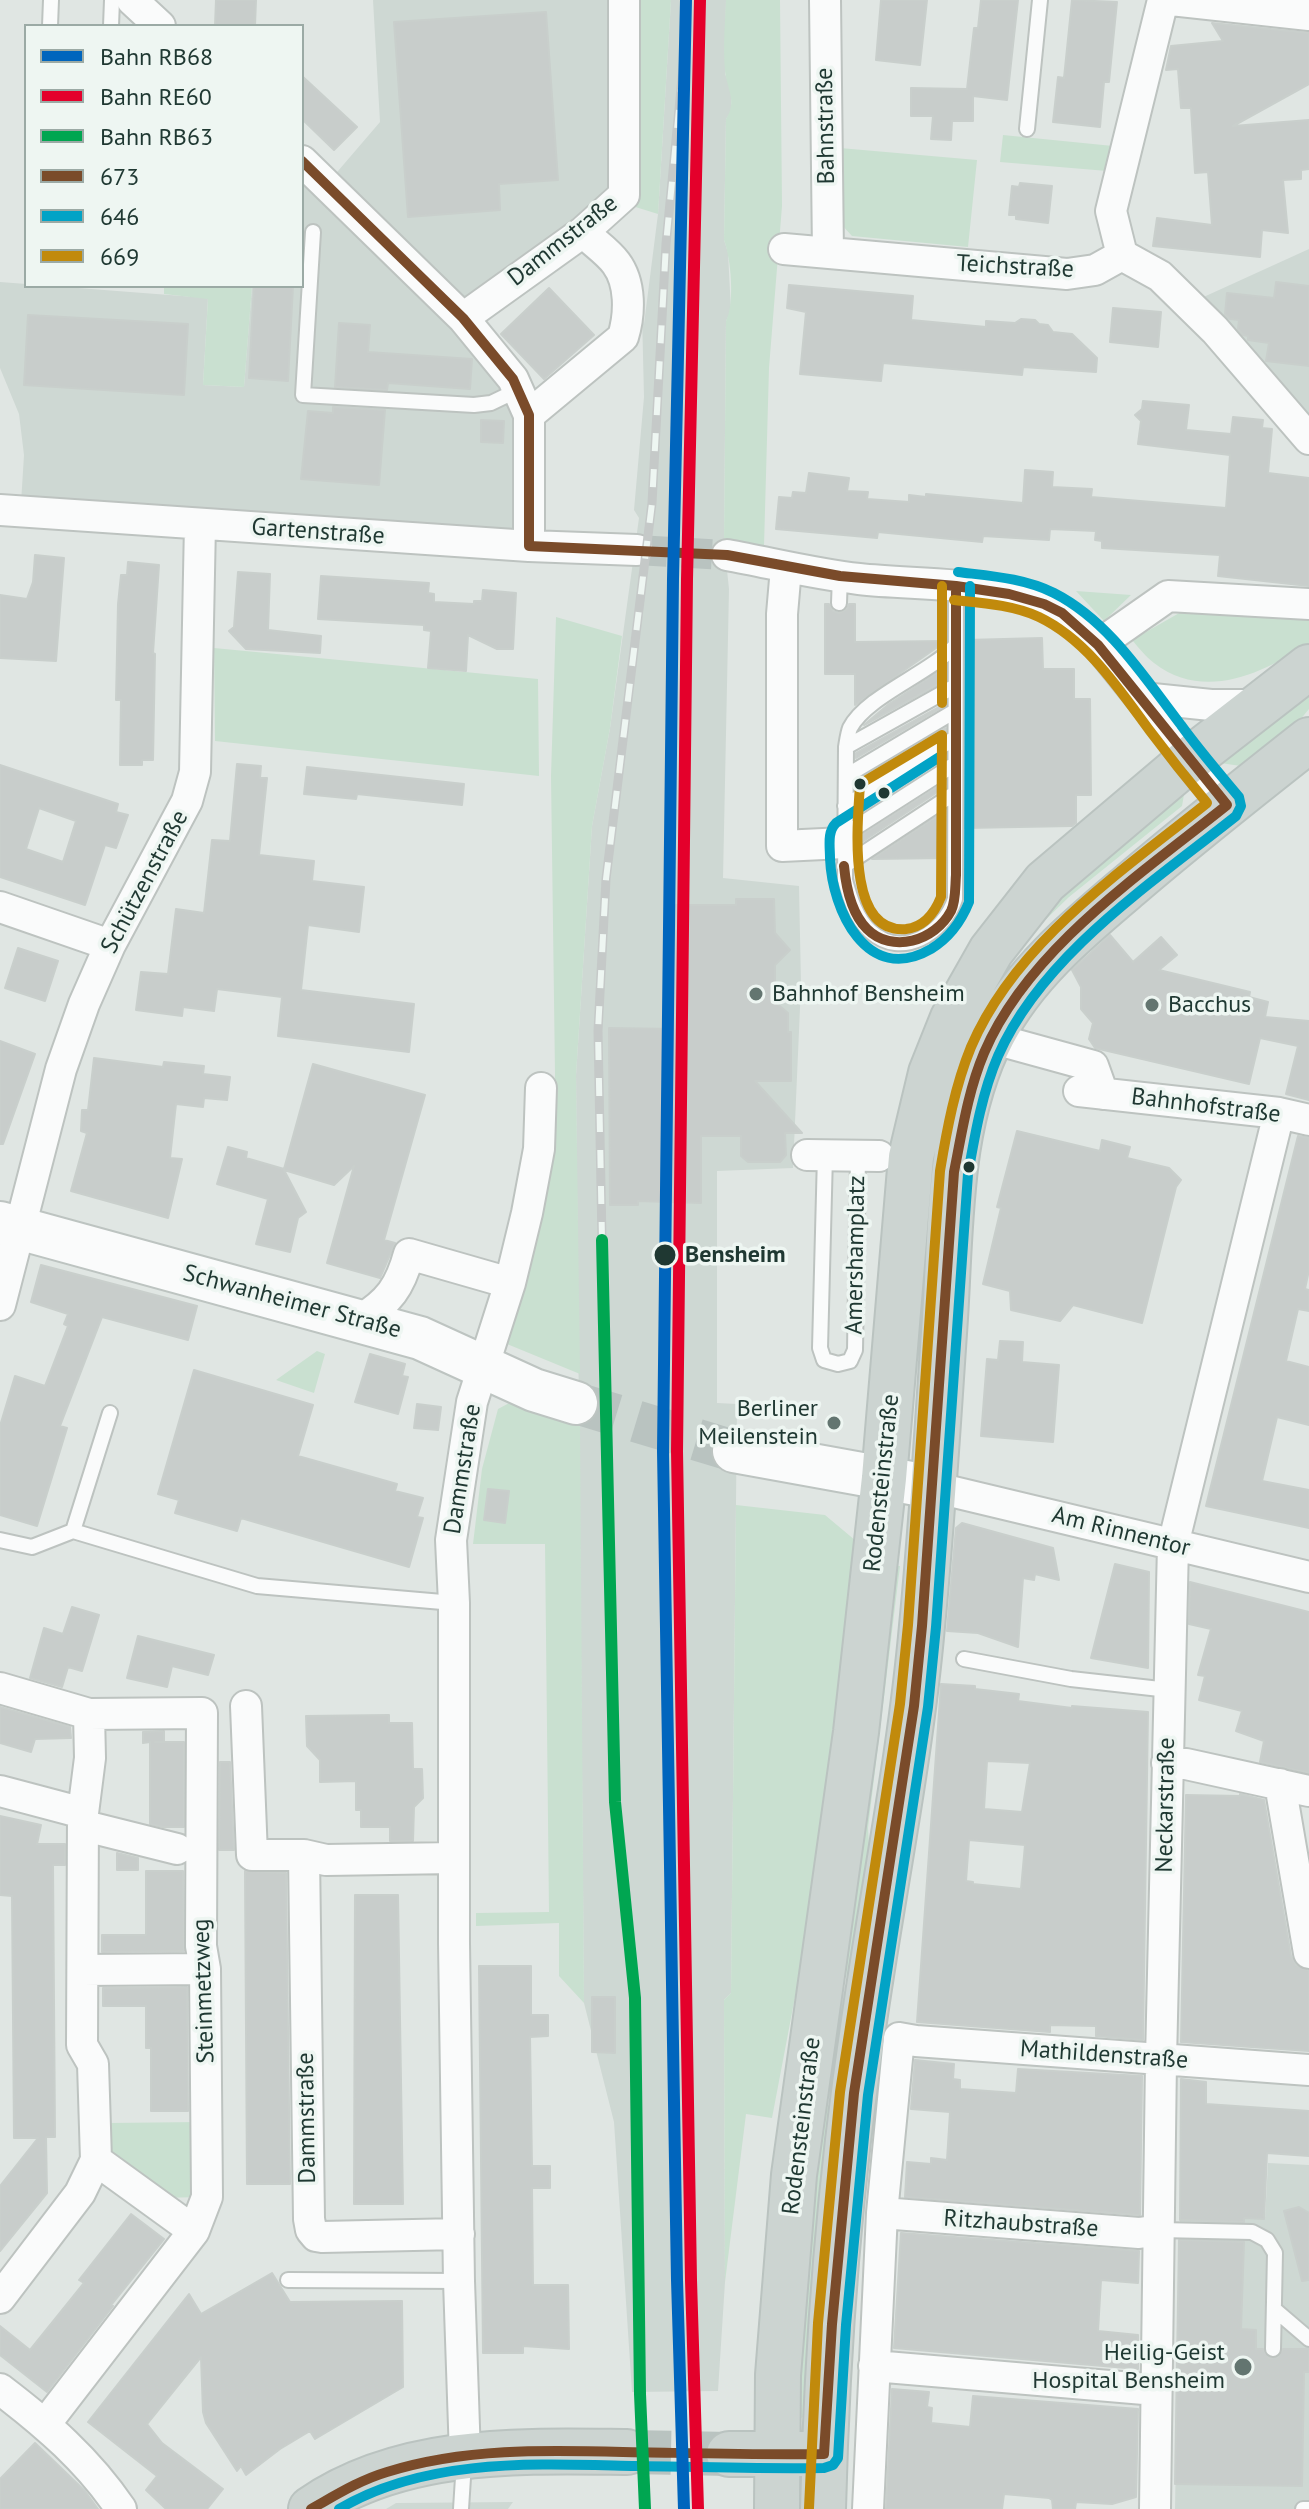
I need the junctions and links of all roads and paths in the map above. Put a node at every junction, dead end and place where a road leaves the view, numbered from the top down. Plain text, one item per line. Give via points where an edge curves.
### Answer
1 (51, 0) edge
2 (112, 0) edge
3 (132, 0) edge
4 (624, 0) edge
5 (825, 0) edge
6 (1040, 0) edge
7 (1163, 0) edge
8 (1171, 0) edge
9 (1309, 15) edge
10 (50, 24) edge
11 (111, 24) edge
12 (158, 24) edge
13 (1027, 129) dead end
14 (304, 163) edge
15 (313, 232) dead end
16 (583, 232) junction
17 (784, 249) dead end
18 (828, 253) junction
19 (1122, 255) junction
20 (463, 318) junction
21 (523, 402) junction
22 (1309, 439) edge
23 (0, 510) edge
24 (200, 524) junction
25 (529, 546) junction
26 (637, 550) tunnel mouth
27 (727, 555) tunnel mouth
28 (786, 568) junction
29 (956, 586) junction
30 (1309, 604) edge
31 (1098, 645) junction
32 (955, 646) junction
33 (1309, 667) edge
34 (955, 686) junction
35 (1143, 698) junction
36 (1258, 705) junction
37 (955, 711) junction
38 (955, 738) junction
39 (1309, 740) edge
40 (846, 747) junction
41 (1189, 760) junction
42 (955, 764) junction
43 (846, 776) junction
44 (955, 793) junction
45 (1227, 805) junction
46 (845, 806) junction
47 (844, 848) junction
48 (0, 907) edge
49 (110, 945) junction
50 (978, 1072) junction
51 (541, 1088) dead end
52 (1279, 1113) junction
53 (1309, 1120) edge
54 (816, 1155) joint
55 (888, 1156) junction
56 (10, 1225) edge
57 (510, 1283) junction
58 (0, 1305) edge
59 (360, 1320) junction
60 (483, 1365) junction
61 (576, 1403) tunnel mouth
62 (110, 1413) dead end
63 (734, 1451) tunnel mouth
64 (884, 1478) junction
65 (933, 1487) junction
66 (73, 1531) junction
67 (0, 1540) edge
68 (1173, 1545) junction
69 (1309, 1577) edge
70 (454, 1603) junction
71 (964, 1659) dead end
72 (0, 1688) edge
73 (1169, 1690) junction
74 (246, 1706) dead end
75 (89, 1714) junction
76 (1167, 1763) junction
77 (1280, 1784) junction
78 (0, 1791) edge
79 (1309, 1791) edge
80 (84, 1820) junction
81 (177, 1849) dead end
82 (304, 1855) junction
83 (454, 1858) junction
84 (1309, 1953) edge
85 (205, 1969) junction
86 (83, 1970) junction
87 (1161, 2060) junction
88 (1309, 2070) edge
89 (806, 2083) junction
90 (854, 2093) junction
91 (96, 2160) junction
92 (882, 2213) junction
93 (1160, 2230) junction
94 (194, 2231) junction
95 (459, 2234) junction
96 (288, 2280) dead end
97 (459, 2281) junction
98 (0, 2298) edge
99 (1274, 2309) junction
100 (1309, 2339) edge
101 (1273, 2349) dead end
102 (874, 2366) junction
103 (0, 2389) edge
104 (1156, 2390) junction
105 (46, 2423) junction
106 (627, 2452) tunnel mouth
107 (729, 2454) tunnel mouth
108 (824, 2454) junction
109 (776, 2455) junction
110 (465, 2456) junction
111 (121, 2509) edge
112 (311, 2509) edge
113 (461, 2509) edge
114 (777, 2509) edge
115 (823, 2509) edge
116 (868, 2509) edge
117 (1155, 2509) edge

1 - 10 lane
2 - 11 lane
3 - 12 street
4 - 16 street, Dammstraße via 624,195
5 - 18 street, Bahnstraße
6 - 13 lane
7 - 19 street via 1111,211
8 - 9 street
14 - 20 street
15 - 21 lane via 303,395 474,405
16 - 20 street, Dammstraße
16 - 21 street via 616,264 625,285 628,321 623,337
17 - 18 street, Teichstraße
18 - 19 street, Teichstraße via 1067,274 1095,270
19 - 22 street via 1160,276 1204,319
20 - 21 street via 513,379
21 - 25 street
23 - 24 street, Gartenstraße
24 - 25 street, Gartenstraße
24 - 49 street, Schützenstraße via 195,772 187,801
25 - 26 street, Gartenstraße
27 - 28 street
28 - 29 street via 839,590
28 - 47 street via 782,846
29 - 31 street via 1044,604
29 - 32 lane
30 - 31 street via 1168,596
31 - 35 street
32 - 34 lane
32 - 40 lane via 941,661 866,708 850,729
33 - 36 main road, Rodensteinstraße
34 - 37 lane
34 - 40 lane
35 - 36 street
35 - 41 street
36 - 41 main road, Rodensteinstraße
37 - 38 lane
37 - 43 lane
38 - 42 lane
38 - 46 lane
39 - 45 main road, Rodensteinstraße
40 - 43 lane
41 - 45 street
41 - 55 main road, Rodensteinstraße via 1045,882 991,951
42 - 44 lane
42 - 47 lane
43 - 46 lane
44 - 47 lane
44 - 47 lane via 955,899 935,931 912,943 878,938 868,930 850,898
45 - 50 main road, Rodensteinstraße via 1061,944 1008,1007
46 - 47 lane
48 - 49 street
49 - 56 street, Schützenstraße via 84,1004
50 - 52 street, Bahnhofstraße via 1093,1066 1091,1092
50 - 65 main road, Rodensteinstraße via 954,1172
51 - 57 street, Dammstraße via 539,1149
52 - 53 street, Bahnhofstraße
52 - 68 street, Neckarstraße
54 - 55 street, Amershamplatz
54 - 55 lane, Amershamplatz via 820,1348 824,1360 838,1364 850,1361 855,1350
55 - 64 main road, Rodensteinstraße
56 - 58 street, Schützenstraße
56 - 59 main road, Schwanheimer Straße
57 - 59 street via 409,1254 401,1283
57 - 60 street, Dammstraße
59 - 60 main road, Schwanheimer Straße
60 - 61 main road, Schwanheimer Straße
60 - 70 street, Dammstraße via 472,1402 451,1540
62 - 66 lane
63 - 64 main road
64 - 65 main road
64 - 89 main road, Rodensteinstraße via 856,1732
65 - 68 street, Am Rinnentor
65 - 90 main road, Rodensteinstraße via 914,1706
66 - 67 lane via 32,1547
66 - 70 lane via 257,1586
68 - 69 street, Am Rinnentor
68 - 73 street, Neckarstraße
70 - 83 street, Dammstraße
71 - 73 lane
72 - 75 street, Steinmetzweg
73 - 76 street, Neckarstraße
74 - 82 street via 252,1855
75 - 80 street
75 - 85 street, Steinmetzweg via 202,1713
76 - 77 street
76 - 87 street, Neckarstraße
77 - 79 street
77 - 84 street
78 - 80 street
80 - 81 street
80 - 86 street
82 - 83 street via 326,1860
82 - 95 street, Dammstraße via 311,2230 322,2237
83 - 95 street, Dammstraße
85 - 86 street
85 - 94 street, Steinmetzweg via 207,2197
86 - 91 street via 82,2045 93,2064
87 - 88 street, Mathildenstraße
87 - 92 street, Mathildenstraße via 899,2038
87 - 93 street, Neckarstraße
89 - 90 main road via 825,2093
89 - 109 main road, Rodensteinstraße via 785,2276
90 - 108 main road, Rodensteinstraße
91 - 94 street
91 - 98 street via 80,2193
92 - 93 street, Ritzhaubstraße via 1139,2233
92 - 102 street
93 - 99 lane via 1262,2236 1275,2253
93 - 104 street, Neckarstraße
94 - 105 street, Steinmetzweg
95 - 97 street, Dammstraße
96 - 97 lane
97 - 110 street, Dammstraße
99 - 100 lane
99 - 101 lane
102 - 104 street
102 - 116 street
103 - 105 street
104 - 117 street, Neckarstraße
105 - 111 street
106 - 110 main road
107 - 109 main road
108 - 109 main road
108 - 115 main road, Rodensteinstraße
109 - 114 main road, Rodensteinstraße
110 - 112 main road via 385,2474
110 - 113 lane

